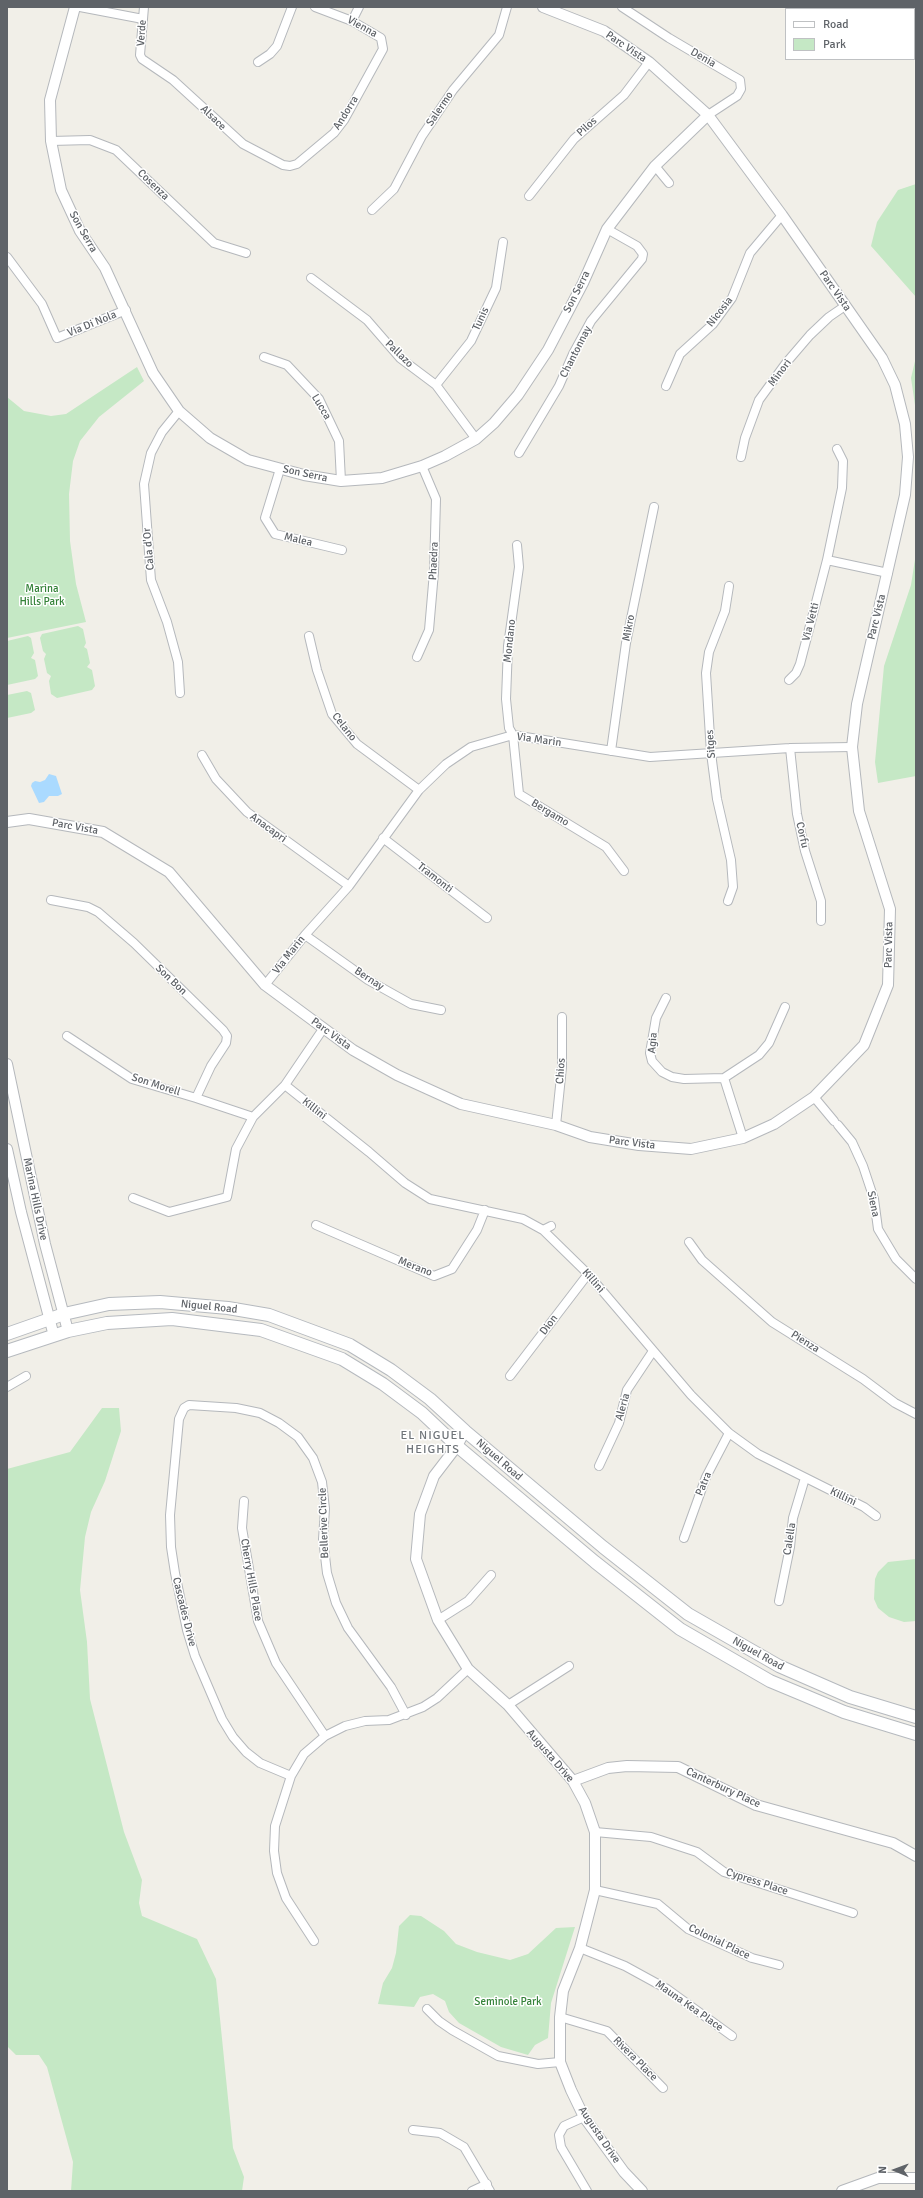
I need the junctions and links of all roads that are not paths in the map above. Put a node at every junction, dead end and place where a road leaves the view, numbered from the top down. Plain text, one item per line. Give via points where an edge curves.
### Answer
1 (75, 7) edge
2 (80, 7) edge
3 (144, 7) edge
4 (292, 7) edge
5 (315, 7) edge
6 (359, 7) edge
7 (507, 7) edge
8 (543, 7) edge
9 (622, 7) edge
10 (143, 19) junction
11 (352, 21) junction
12 (383, 43) joint
13 (142, 60) joint
14 (258, 62) dead end
15 (649, 62) junction
16 (708, 115) junction
17 (51, 141) junction
18 (290, 166) joint
19 (655, 166) junction
20 (668, 183) dead end
21 (529, 196) dead end
22 (372, 210) dead end
23 (782, 215) junction
24 (607, 229) junction
25 (503, 242) dead end
26 (246, 253) dead end
27 (7, 257) edge
28 (311, 278) dead end
29 (845, 306) junction
30 (126, 310) junction
31 (264, 357) dead end
32 (436, 385) junction
33 (666, 386) dead end
34 (179, 411) junction
35 (476, 439) junction
36 (837, 449) dead end
37 (519, 453) dead end
38 (741, 457) dead end
39 (422, 466) junction
40 (280, 469) junction
41 (340, 481) junction
42 (654, 507) dead end
43 (517, 545) dead end
44 (342, 550) dead end
45 (827, 560) junction
46 (888, 572) junction
47 (729, 586) dead end
48 (309, 636) dead end
49 (417, 657) dead end
50 (789, 680) dead end
51 (180, 693) dead end
52 (513, 736) junction
53 (852, 747) junction
54 (790, 748) junction
55 (611, 751) junction
56 (711, 753) junction
57 (202, 755) dead end
58 (419, 790) junction
59 (7, 822) edge
60 (383, 838) junction
61 (624, 871) dead end
62 (349, 886) junction
63 (51, 900) dead end
64 (728, 901) dead end
65 (487, 918) dead end
66 (821, 921) dead end
67 (305, 935) junction
68 (265, 985) junction
69 (666, 998) dead end
70 (785, 1007) dead end
71 (441, 1010) dead end
72 (562, 1017) dead end
73 (323, 1029) junction
74 (67, 1036) dead end
75 (7, 1064) edge
76 (724, 1078) junction
77 (285, 1085) junction
78 (814, 1097) junction
79 (196, 1098) junction
80 (253, 1117) junction
81 (556, 1126) junction
82 (743, 1138) junction
83 (7, 1149) edge
84 (133, 1198) dead end
85 (485, 1210) junction
86 (316, 1225) dead end
87 (690, 1242) dead end
88 (588, 1274) junction
89 (916, 1279) edge
90 (64, 1314) junction
91 (48, 1319) junction
92 (68, 1332) junction
93 (7, 1334) edge
94 (54, 1336) junction
95 (7, 1351) edge
96 (653, 1351) junction
97 (26, 1376) dead end
98 (510, 1376) dead end
99 (7, 1387) edge
100 (184, 1408) joint
101 (916, 1414) edge
102 (466, 1431) junction
103 (729, 1433) junction
104 (457, 1446) junction
105 (599, 1466) dead end
106 (805, 1478) junction
107 (244, 1501) dead end
108 (876, 1516) dead end
109 (684, 1538) dead end
110 (492, 1575) dead end
111 (779, 1601) dead end
112 (438, 1620) junction
113 (569, 1666) dead end
114 (468, 1669) junction
115 (508, 1705) junction
116 (406, 1715) junction
117 (916, 1717) edge
118 (916, 1734) edge
119 (325, 1736) junction
120 (291, 1776) junction
121 (573, 1781) junction
122 (595, 1832) junction
123 (916, 1856) edge
124 (595, 1890) junction
125 (853, 1913) dead end
126 (314, 1941) dead end
127 (580, 1948) junction
128 (778, 1965) dead end
129 (428, 2009) dead end
130 (560, 2017) junction
131 (732, 2036) dead end
132 (560, 2062) junction
133 (663, 2088) dead end
134 (584, 2117) junction
135 (413, 2130) dead end
136 (916, 2178) edge
137 (488, 2187) edge
138 (472, 2191) edge
139 (587, 2191) edge
140 (642, 2191) edge
141 (842, 2191) edge

1 - 17 street, Son Serra via 50,100
2 - 10 street
3 - 10 street, Verde
4 - 14 street via 277,46
5 - 11 street, Vienna
6 - 11 street
7 - 22 street, Salermo via 499,35 453,90 422,136 394,189
8 - 15 street, Parc Vista via 604,31
9 - 16 street, Denia via 740,80 741,89 737,96
10 - 13 street, Verde via 140,55
11 - 12 street, Vienna via 381,38
12 - 18 street, Andorra via 383,49 344,120 334,133 297,164
13 - 18 street, Alsace via 178,84 243,144 283,165
15 - 16 street, Parc Vista
15 - 21 street, Pilos via 624,95 574,139
16 - 19 street, Son Serra
16 - 23 street, Parc Vista
17 - 26 street, Cosenza via 90,140 116,150 214,243
17 - 30 street, Son Serra via 60,190 80,231 105,268
19 - 20 street
19 - 24 street, Son Serra
23 - 29 street, Parc Vista
23 - 33 street, Nicosia via 750,253 732,298 712,324 680,354
24 - 35 street, Son Serra via 583,283 548,350 518,395
24 - 37 street, Chantonnay via 637,246 643,254 642,259 591,321 559,386
25 - 32 street, Tunis via 496,288 471,342
27 - 30 street, Via Di Nola via 42,304 57,338
28 - 32 street, Pallazo via 367,320 400,358
29 - 38 street, Minori via 810,335 759,400
29 - 46 street, Parc Vista via 882,358 895,385 905,424 908,457 905,495
30 - 34 street, Son Serra via 153,373
31 - 41 street, Lucca via 288,365 319,399 339,441
32 - 35 street, Pallazo
34 - 40 street, Son Serra via 210,438 248,460
34 - 51 street, Cala d'Or via 162,432 151,453 144,484 151,580 167,622 178,662
35 - 39 street, Son Serra
36 - 45 street, Via Vetti via 843,461 844,476
39 - 41 street, Son Serra via 382,478
39 - 49 street, Phaedra via 436,499 429,630
40 - 41 street, Son Serra via 304,476
40 - 44 street, Malea via 266,518 275,534
42 - 55 street, Mikro via 626,643
43 - 52 street, Mondano via 519,567 508,646 506,699 509,728
45 - 46 street
45 - 50 street, Via Vetti via 800,664
46 - 53 street, Parc Vista via 857,704
47 - 56 street, Sitges via 725,611 709,652 706,673
48 - 58 street, Celano via 332,714 357,744
52 - 55 street, Via Marin
52 - 58 street, Via Marin via 471,747 446,764
52 - 61 street, Bergamo via 519,794 606,847
53 - 54 street, Via Marin
53 - 78 street, Parc Vista via 859,811 890,909 888,985 864,1044
54 - 56 street, Via Marin
54 - 66 street, Corfu via 797,814 805,851 821,901
55 - 56 street, Via Marin via 650,757
56 - 64 street, Sitges via 717,799 731,860 733,887
57 - 62 street, Anacapri via 216,779 247,812
58 - 60 street, Via Marin
59 - 68 street, Parc Vista via 29,819 102,832 170,872
60 - 62 street, Via Marin
60 - 65 street, Tramonti
62 - 67 street, Via Marin
63 - 79 street, Son Bon via 82,905 98,912 134,943 223,1030 227,1036 226,1043
67 - 68 street, Via Marin
67 - 71 street, Bernay via 368,980 411,1004
68 - 73 street, Parc Vista
69 - 76 street, Agia via 656,1018 650,1053 652,1061 662,1072 672,1077
70 - 76 street via 769,1043 759,1055
72 - 81 street, Chios via 562,1067
73 - 77 street
73 - 81 street, Parc Vista via 397,1075 461,1104
74 - 79 street, Son Morell via 132,1079
75 - 90 street, Marina Hills Drive via 45,1244
76 - 82 street
77 - 80 street
77 - 85 street, Killini via 405,1183 430,1199 464,1208
78 - 82 street, Parc Vista via 774,1124
78 - 89 street, Siena via 852,1142 874,1199 878,1229 896,1260
79 - 80 street, Son Morell
80 - 84 street via 236,1149 227,1198 169,1212
81 - 82 street, Parc Vista via 590,1137 639,1145 691,1149
83 - 91 street, Marina Hills Drive
85 - 86 street, Merano via 477,1230 452,1269 434,1276
85 - 88 street, Killini via 547,1228
87 - 101 street, Pienza via 702,1260 772,1322 863,1379 894,1403
88 - 96 street, Killini
88 - 98 street, Dion
90 - 91 main road, Niguel Road
90 - 92 street, Marina Hills Drive
90 - 102 main road, Niguel Road via 109,1304 160,1302 228,1308 269,1315 350,1345 430,1398
91 - 93 main road, Niguel Road
91 - 94 street, Marina Hills Drive
92 - 94 main road, Niguel Road
92 - 104 main road, Niguel Road via 107,1323 172,1320 261,1330 342,1359 383,1384 422,1413
94 - 95 main road, Niguel Road
96 - 103 street, Killini via 691,1396
96 - 105 street, Aleria via 627,1390 619,1423
97 - 99 street
100 - 116 street, Bellerive Circle via 189,1405 206,1405 260,1413 298,1437 313,1458 322,1482 325,1509 323,1538 327,1573 336,1603 348,1628 392,1687
100 - 120 street, Cascades Drive via 179,1419 170,1515 171,1547 187,1630 222,1720 233,1737 260,1763
102 - 104 street, Augusta Drive
102 - 117 main road, Niguel Road via 603,1548 688,1614 793,1672 850,1697
103 - 106 street, Killini via 758,1454
103 - 109 street, Patra via 706,1477
104 - 112 street, Augusta Drive via 434,1476 420,1514 416,1559
104 - 118 main road, Niguel Road via 595,1562 680,1629 738,1663 792,1690 844,1712
106 - 108 street, Killini
106 - 111 street, Calella via 793,1518
107 - 119 street, Cherry Hills Place via 242,1528 258,1621 276,1663
110 - 112 street via 468,1601
112 - 114 street, Augusta Drive
113 - 115 street
114 - 115 street, Augusta Drive
114 - 116 street via 437,1698 423,1708
115 - 121 street, Augusta Drive
116 - 119 street via 345,1726
119 - 120 street via 304,1754
120 - 126 street via 275,1826 277,1873 286,1898
121 - 122 street, Augusta Drive via 585,1803
121 - 123 street, Canterbury Place via 608,1768 678,1767 756,1805 894,1843
122 - 124 street, Augusta Drive
122 - 125 street, Cypress Place via 651,1837 697,1852 724,1872
124 - 127 street, Augusta Drive
124 - 128 street, Colonial Place via 658,1904 688,1929 752,1958
127 - 130 street, Augusta Drive via 564,1991
127 - 131 street, Mauna Kea Place via 625,1966 667,1989
129 - 132 street via 452,2030 498,2056 538,2064
130 - 132 street, Augusta Drive
130 - 133 street, Rivera Place via 607,2031
132 - 134 street, Augusta Drive
134 - 139 street via 564,2126 559,2135 560,2147
134 - 140 street, Augusta Drive via 619,2165
135 - 137 street via 440,2133 464,2147
136 - 141 street via 878,2178
137 - 138 street

